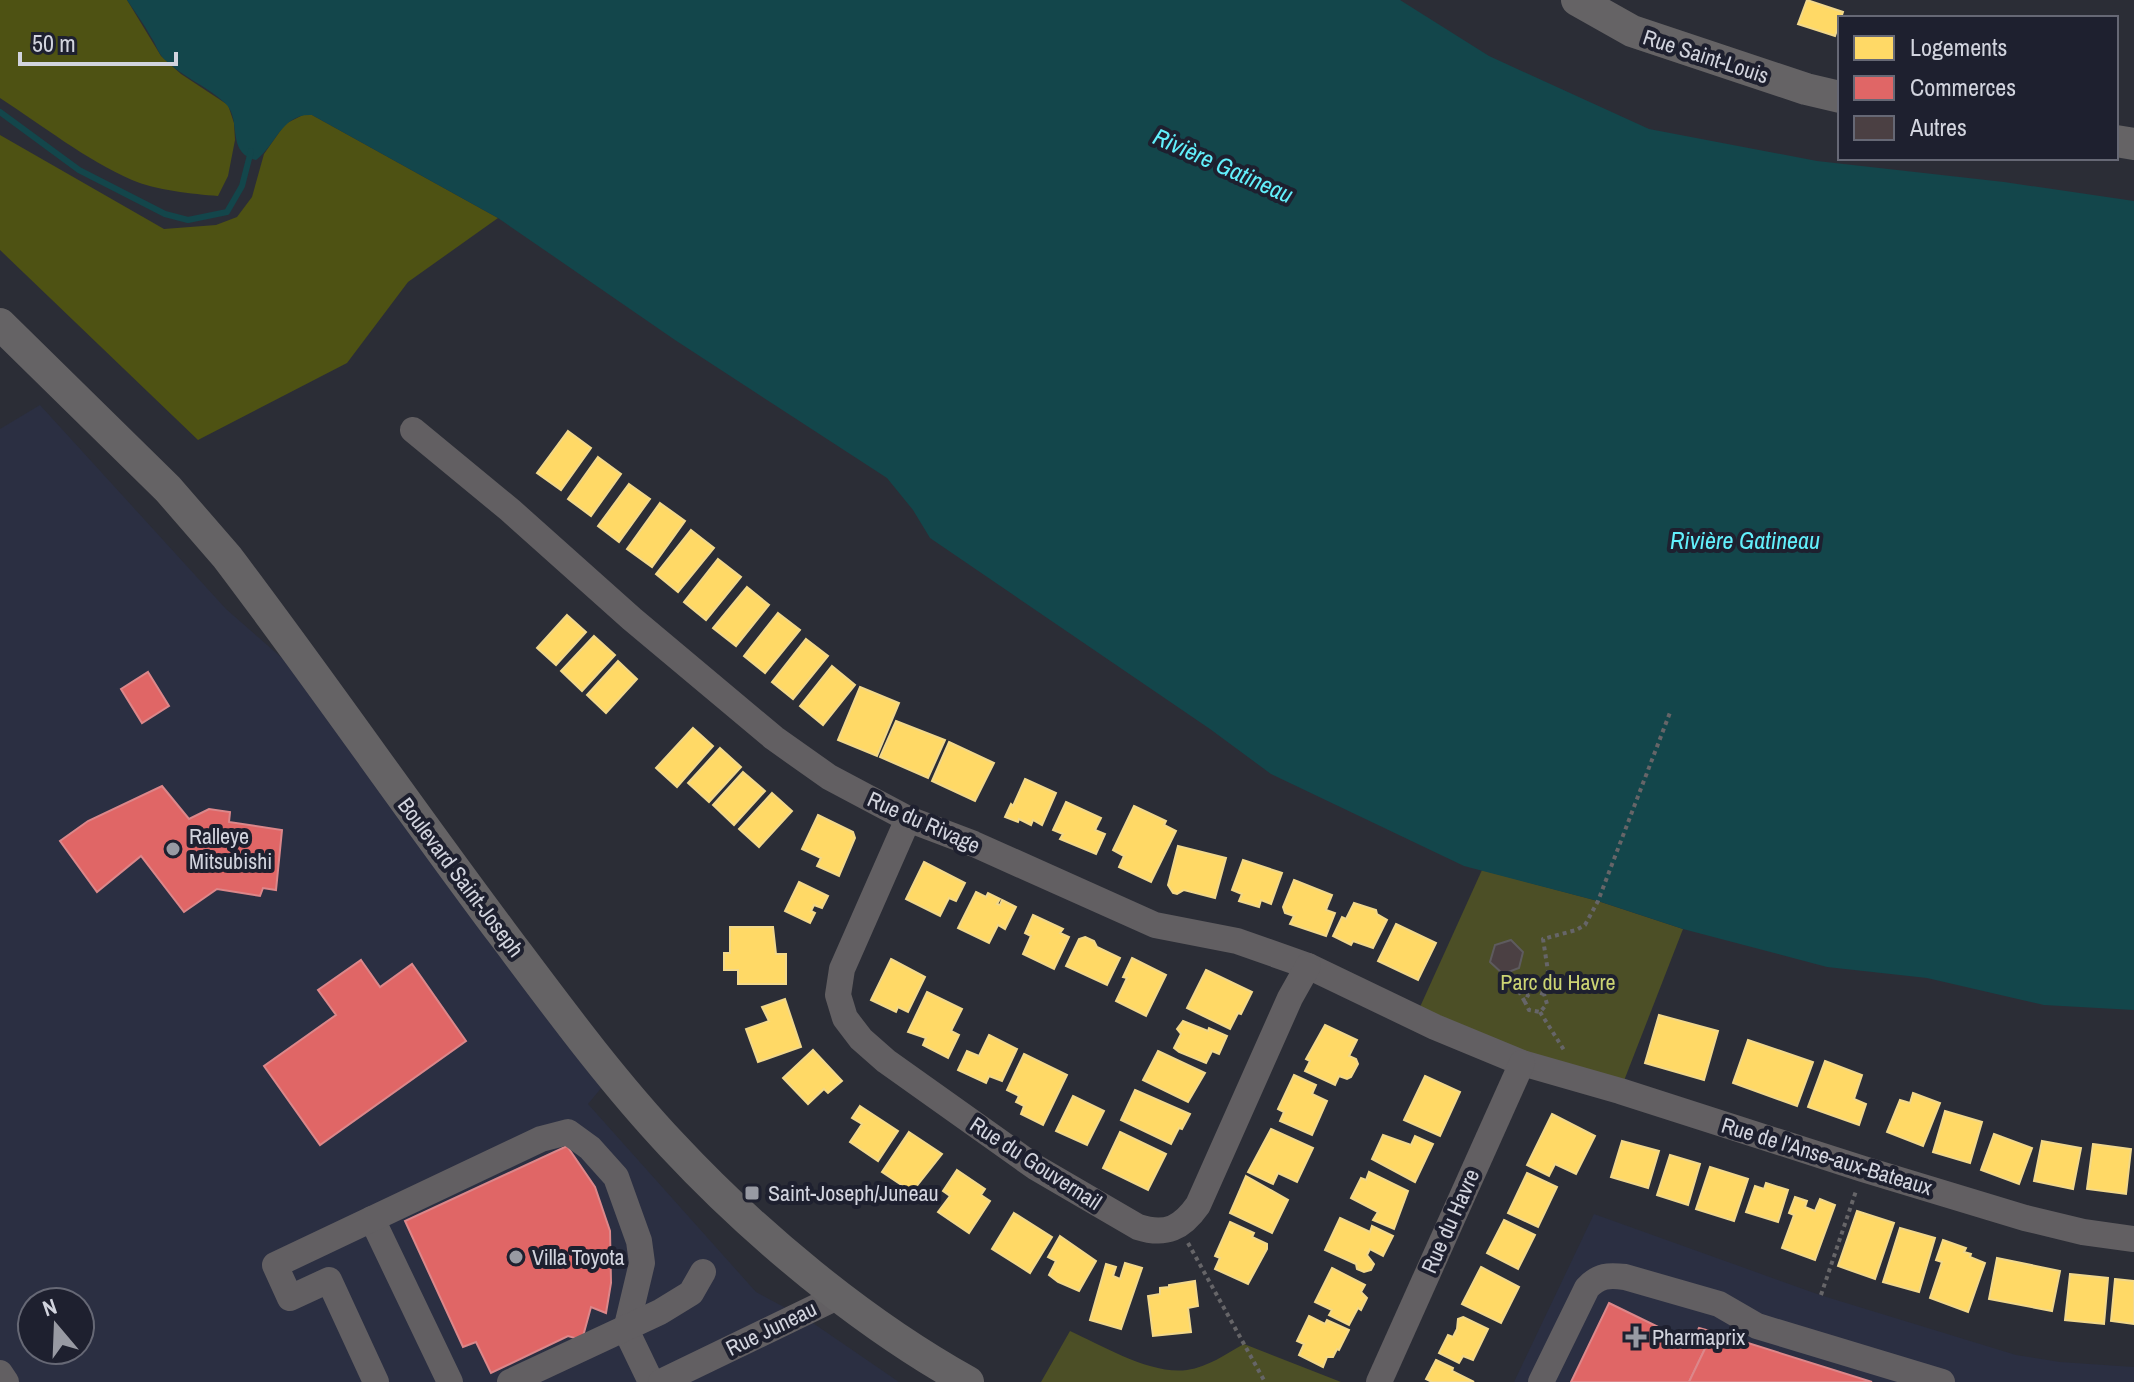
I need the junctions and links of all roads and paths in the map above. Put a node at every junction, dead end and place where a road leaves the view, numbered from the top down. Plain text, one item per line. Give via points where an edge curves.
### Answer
1 (1577, 0) edge
2 (1838, 97) edge
3 (0, 324) edge
4 (413, 430) dead end
5 (1671, 710) dead end
6 (908, 819) junction
7 (1308, 966) junction
8 (1511, 977) dead end
9 (1544, 994) junction
10 (1525, 1002) junction
11 (1540, 1012) junction
12 (1522, 1063) junction
13 (1564, 1074) junction
14 (1863, 1169) junction
15 (372, 1219) junction
16 (1179, 1227) junction
17 (2134, 1239) edge
18 (703, 1272) dead end
19 (1821, 1295) dead end
20 (839, 1296) junction
21 (626, 1330) junction
22 (0, 1373) edge
23 (1378, 1381) edge
24 (6, 1382) edge
25 (376, 1382) edge
26 (450, 1382) edge
27 (510, 1382) edge
28 (651, 1382) edge
29 (661, 1382) edge
30 (968, 1382) edge
31 (1265, 1382) edge
32 (1541, 1382) edge
33 (1942, 1382) edge

1 - 2 main road, Rue Saint-Louis via 1632,31
3 - 20 main road, Boulevard Saint-Joseph via 168,489 227,557 530,970 643,1112 702,1176
4 - 6 street, Rue du Rivage via 774,738 829,777
5 - 9 path via 1585,925 1543,939 1550,984
6 - 7 street, Rue du Rivage via 1155,925 1237,941
6 - 16 street, Rue du Gouvernail via 842,969 838,995 851,1027 909,1080 1035,1167 1138,1227 1153,1232
7 - 12 street, Rue du Rivage
7 - 16 street via 1198,1205
8 - 10 path
9 - 10 path via 1530,992
9 - 11 path via 1547,1004
10 - 11 path via 1529,1010
11 - 13 path via 1564,1048
12 - 13 street, Rue de l'Anse-aux-Bateaux
12 - 23 street, Rue du Havre
13 - 14 street, Rue de l'Anse-aux-Bateaux
14 - 17 street, Rue de l'Anse-aux-Bateaux via 2025,1218
14 - 19 path
15 - 21 street via 541,1139 568,1132 616,1177 639,1241 642,1263
15 - 25 street via 275,1265 290,1298 329,1280
15 - 26 street
16 - 31 path
18 - 21 street via 691,1293
20 - 29 street, Rue Juneau
20 - 30 main road, Boulevard Saint-Joseph
21 - 27 street
21 - 28 street
22 - 24 street
32 - 33 street via 1587,1288 1609,1275 1719,1304 1757,1326

